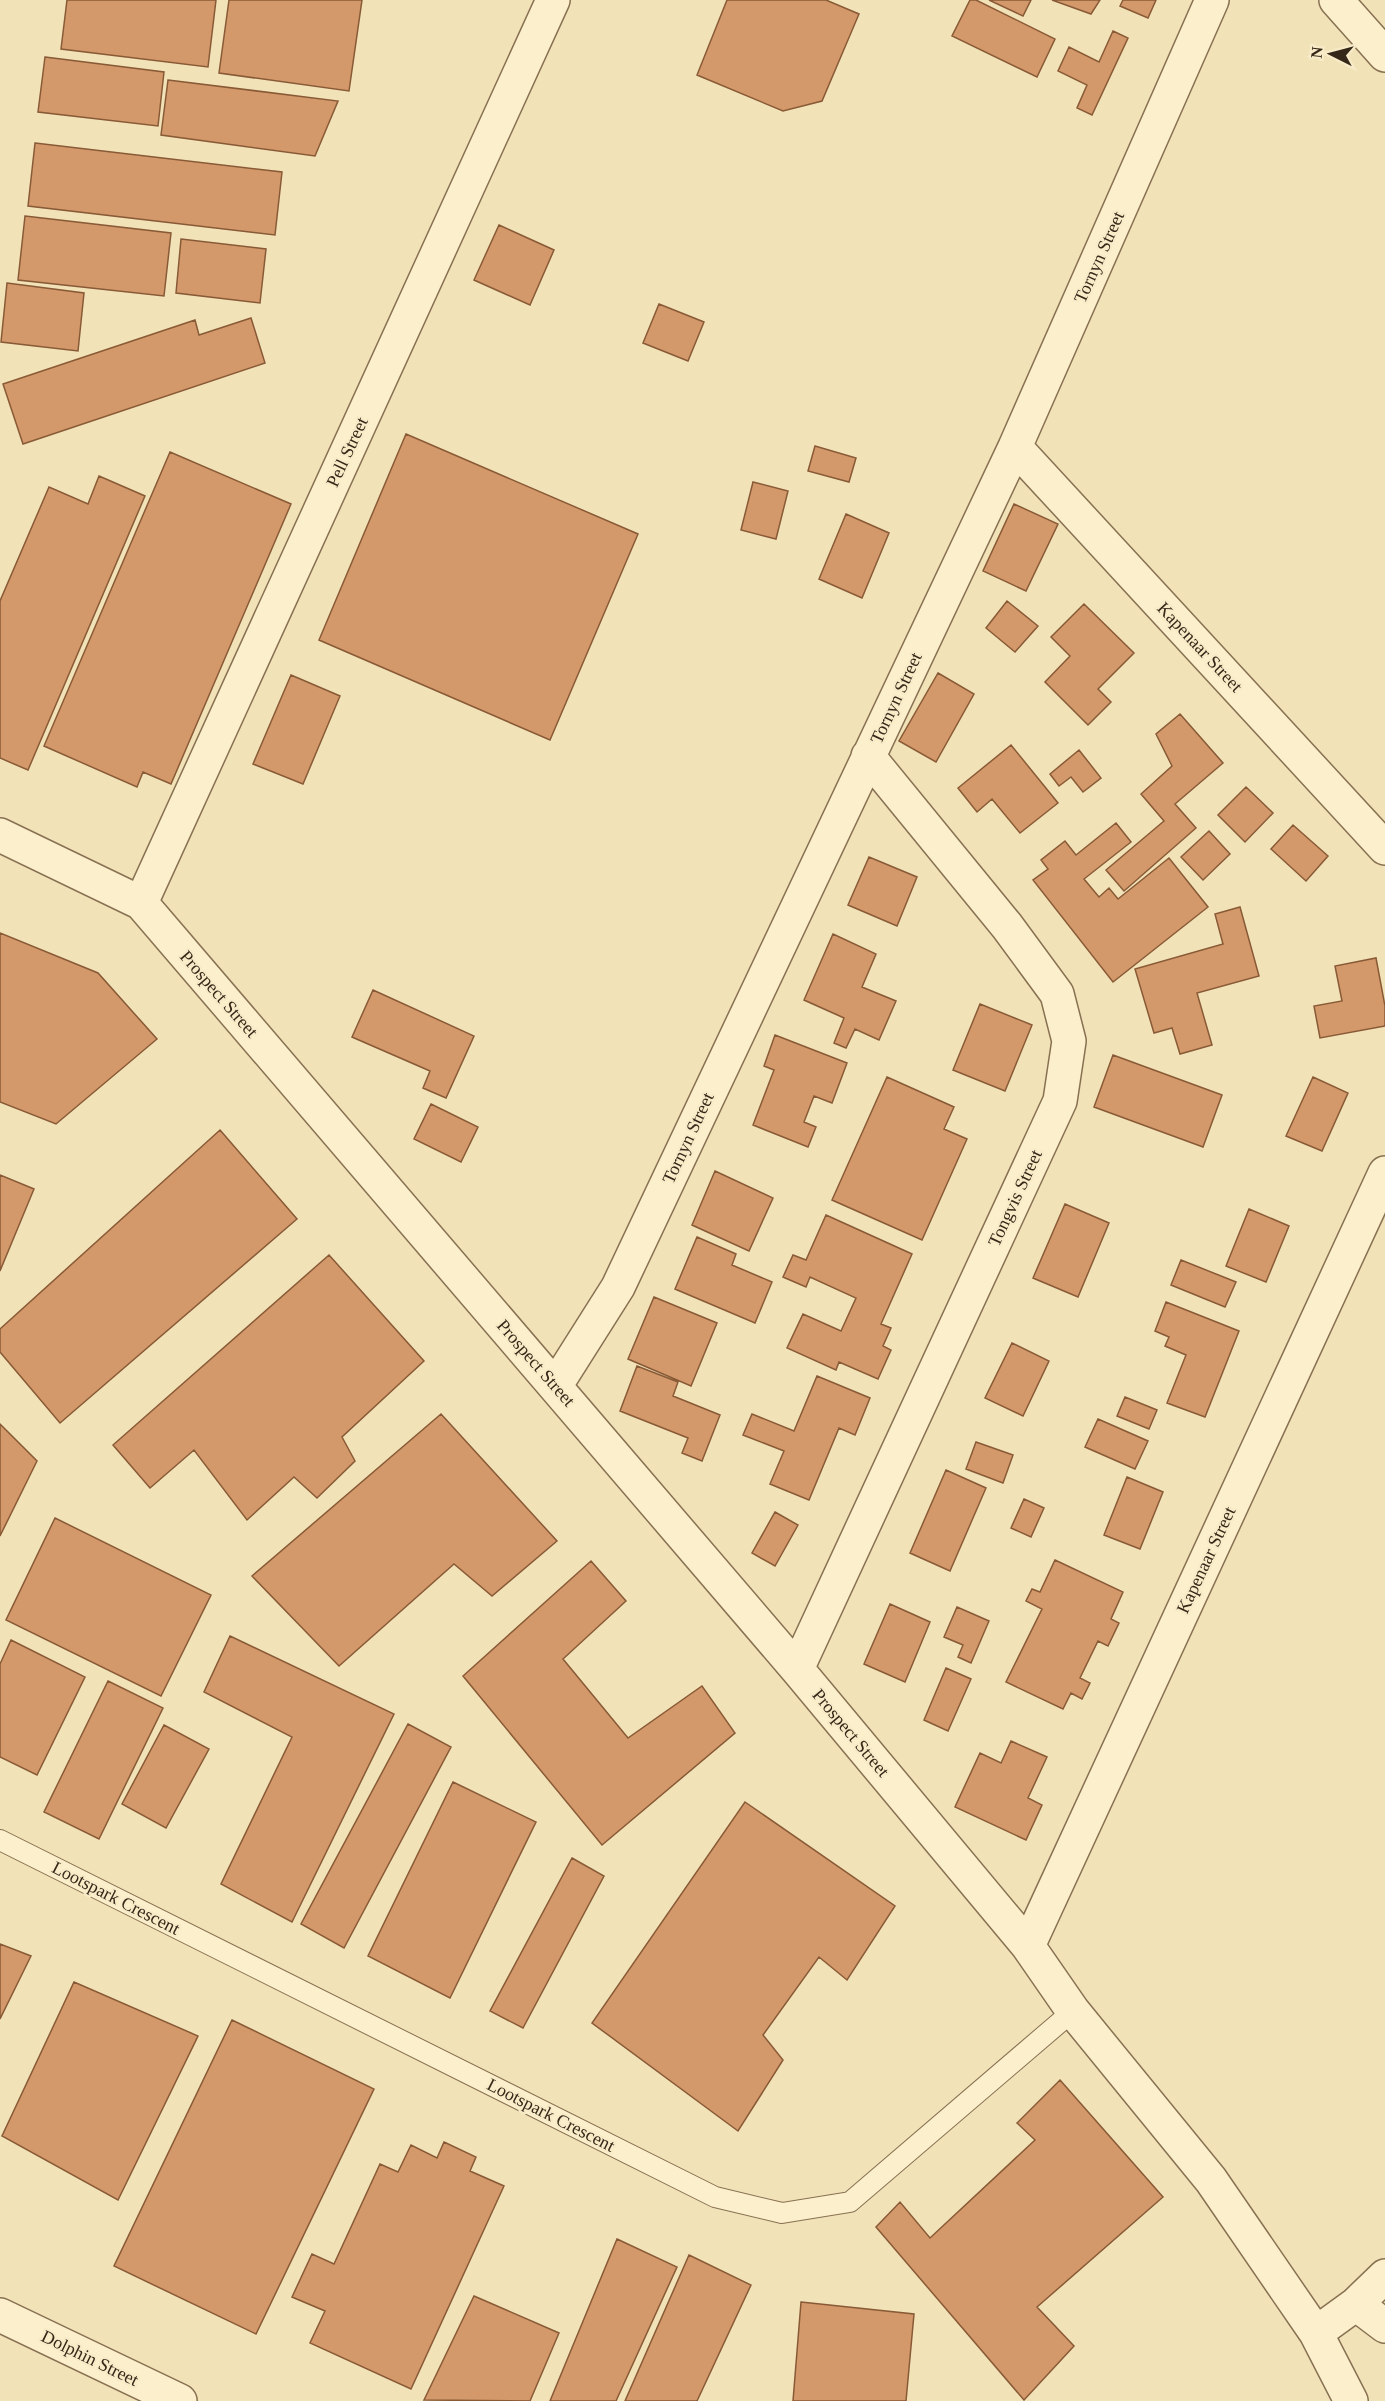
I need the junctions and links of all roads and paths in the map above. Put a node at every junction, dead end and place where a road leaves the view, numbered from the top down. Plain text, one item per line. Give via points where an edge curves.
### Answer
1 (553, 0) edge
2 (1212, 0) edge
3 (1336, 0) edge
4 (1385, 55) edge
5 (1015, 447) junction
6 (868, 756) junction
7 (0, 835) edge
8 (1385, 848) edge
9 (141, 903) junction
10 (1385, 1173) edge
11 (556, 1385) junction
12 (797, 1669) junction
13 (0, 1840) edge
14 (1028, 1946) junction
15 (1074, 2011) junction
16 (1385, 2276) edge
17 (1356, 2304) junction
18 (0, 2315) edge
19 (1385, 2326) edge
20 (1316, 2333) junction
21 (180, 2401) edge
22 (1351, 2401) edge

1 - 9 street, Pell Street
2 - 5 street, Tornyn Street
3 - 4 street
5 - 6 street, Tornyn Street
5 - 8 street, Kapenaar Street
6 - 11 street, Tornyn Street via 618,1287
6 - 12 street, Tongvis Street via 1007,926 1057,994 1069,1041 1060,1101
7 - 9 street, Prospect Street
9 - 11 street, Prospect Street
10 - 14 street, Kapenaar Street
11 - 12 street, Prospect Street
12 - 14 street, Prospect Street
13 - 15 lane, Lootspark Crescent via 715,2197 782,2213 850,2202
14 - 15 street, Prospect Street
15 - 20 street, Prospect Street via 1211,2180
16 - 17 street
17 - 19 street
17 - 20 street
18 - 21 street, Dolphin Street
20 - 22 street, Prospect Street

